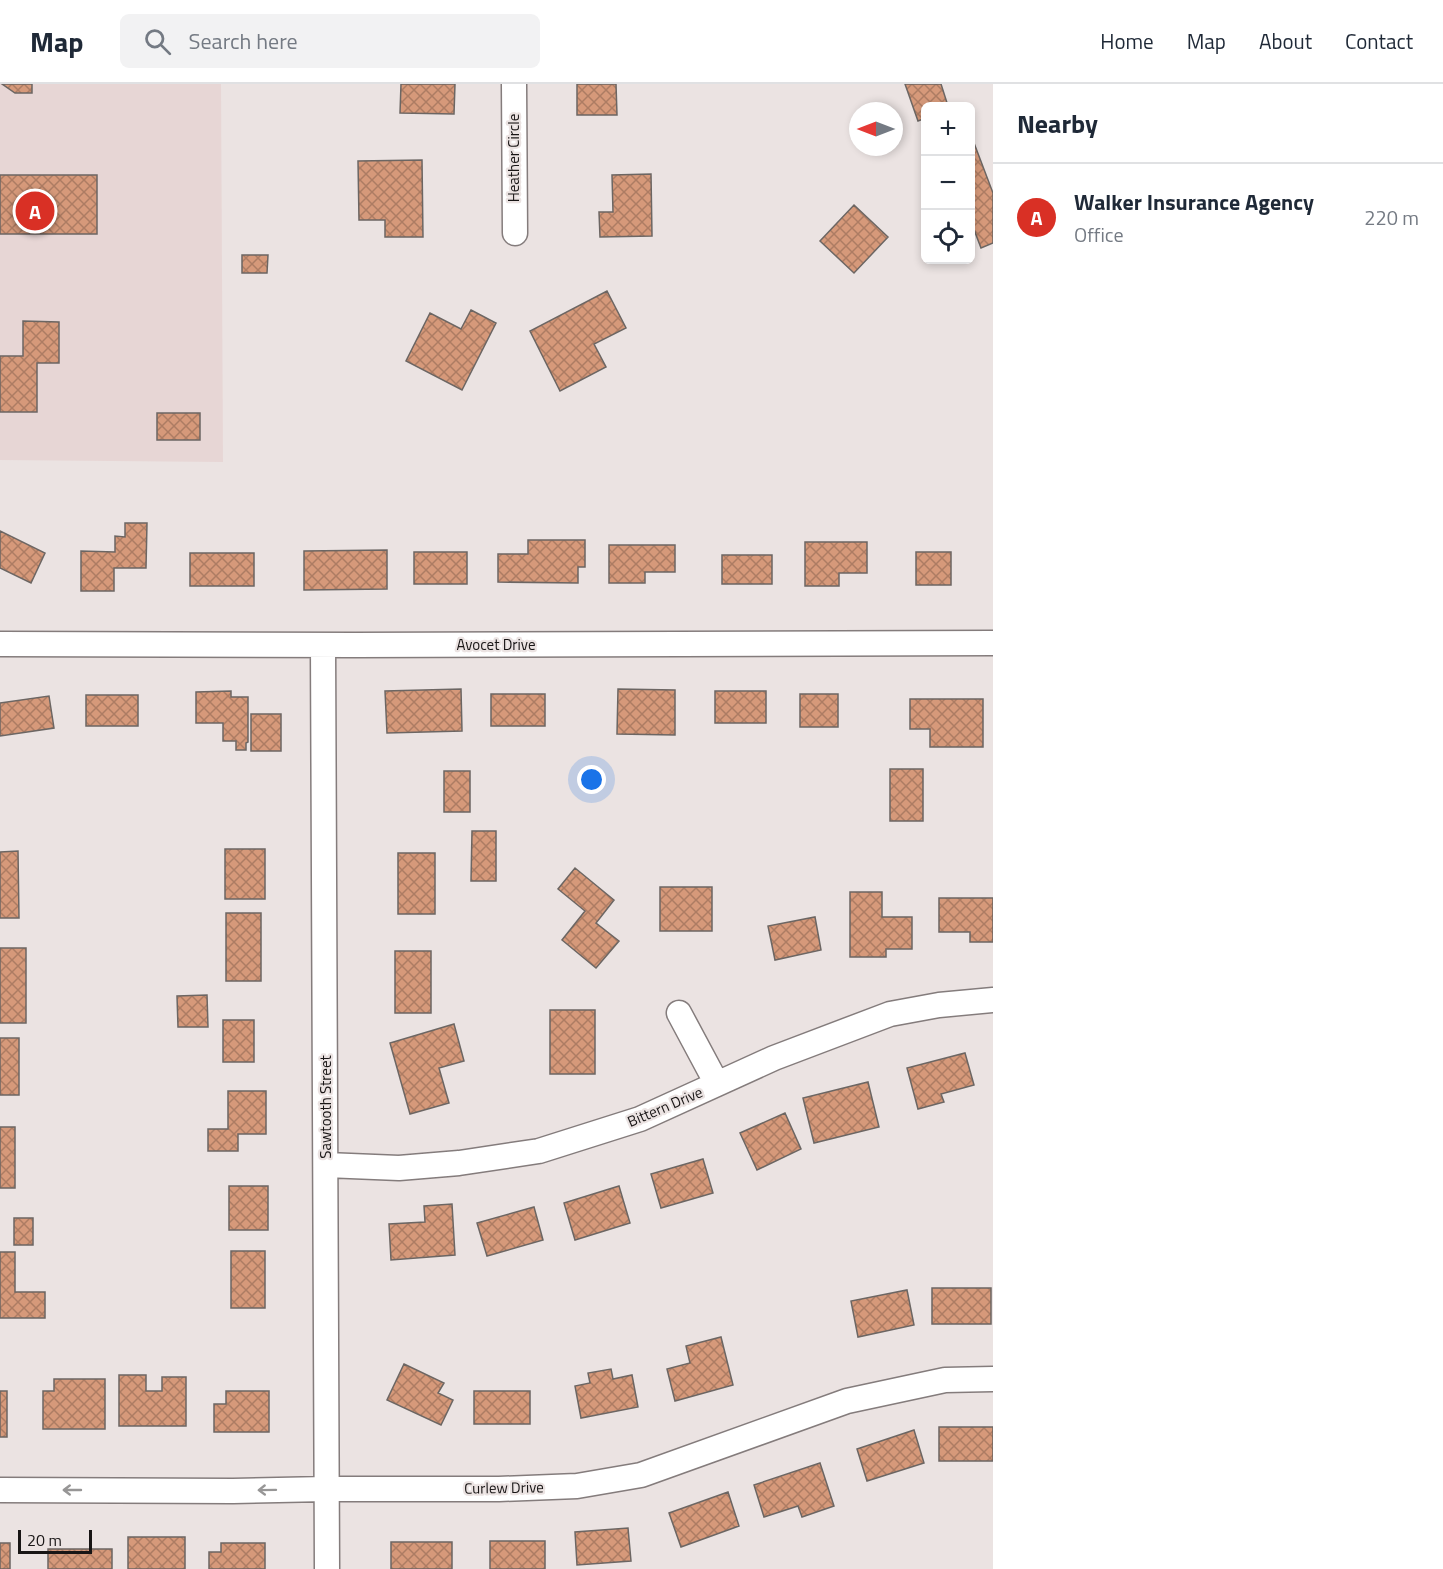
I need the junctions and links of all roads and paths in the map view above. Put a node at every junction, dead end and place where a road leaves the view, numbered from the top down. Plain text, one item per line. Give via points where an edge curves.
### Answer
1 (514, 84) edge
2 (515, 232) dead end
3 (993, 643) edge
4 (0, 644) edge
5 (323, 645) junction
6 (993, 1000) edge
7 (679, 1013) dead end
8 (717, 1084) junction
9 (326, 1165) junction
10 (993, 1379) edge
11 (326, 1489) junction
12 (0, 1490) edge
13 (327, 1569) edge

1 - 2 street, Heather Circle
3 - 5 street, Avocet Drive
4 - 5 street, Avocet Drive
5 - 9 street, Sawtooth Street
6 - 8 street, Bittern Drive via 890,1014
7 - 8 street
8 - 9 street, Bittern Drive via 640,1119 539,1151 399,1168
9 - 11 street, Sawtooth Street
10 - 11 street, Curlew Drive via 945,1380 847,1401 641,1475 577,1486
11 -> 12 street, Curlew Drive
11 - 13 street, Sawtooth Street

